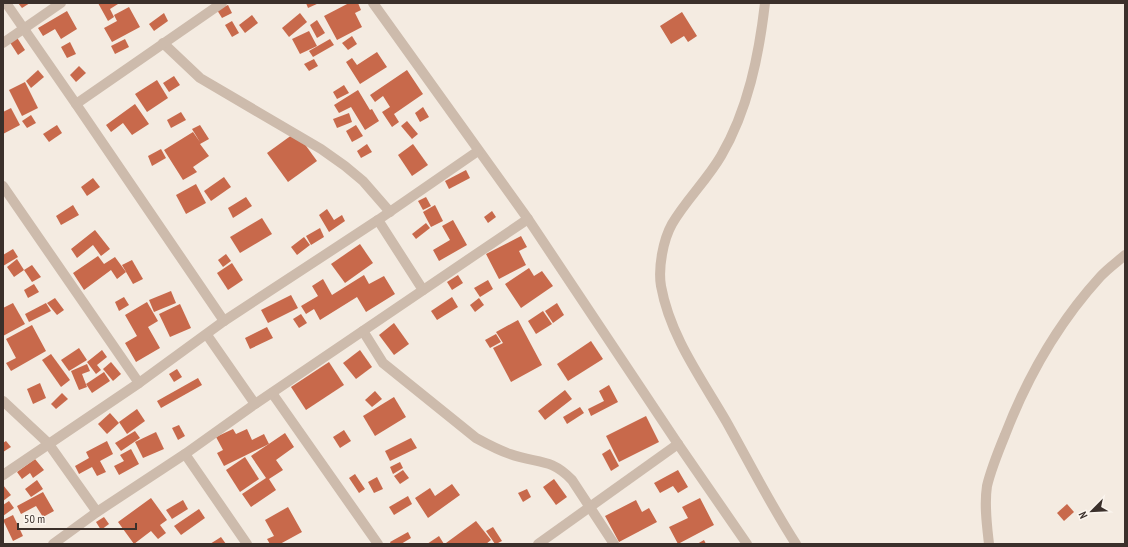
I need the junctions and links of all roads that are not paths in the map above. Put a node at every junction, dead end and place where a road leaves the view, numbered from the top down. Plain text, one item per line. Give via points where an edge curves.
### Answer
1 (6, 3) edge
2 (61, 3) edge
3 (222, 3) edge
4 (373, 3) edge
5 (765, 3) edge
6 (23, 28) junction
7 (3, 43) edge
8 (163, 43) junction
9 (76, 104) junction
10 (478, 151) junction
11 (3, 186) edge
12 (390, 212) junction
13 (528, 219) junction
14 (378, 220) junction
15 (1125, 255) edge
16 (423, 290) junction
17 (224, 322) junction
18 (363, 332) junction
19 (207, 335) junction
20 (138, 383) junction
21 (272, 393) junction
22 (3, 401) edge
23 (255, 404) junction
24 (48, 443) junction
25 (678, 444) junction
26 (186, 454) junction
27 (3, 475) edge
28 (589, 506) junction
29 (97, 512) junction
30 (53, 544) edge
31 (247, 544) edge
32 (378, 544) edge
33 (538, 544) edge
34 (614, 544) edge
35 (747, 544) edge
36 (796, 544) edge
37 (989, 544) edge

1 - 6 street
2 - 6 street
3 - 8 street
4 - 10 street
5 - 36 street via 750,89 736,127 721,156 672,225 664,247 661,284 666,308 678,337
6 - 7 street
6 - 9 street
8 - 9 street
8 - 12 street via 200,78 345,166 363,181
9 - 17 street
10 - 12 street
10 - 13 street
11 - 20 street
12 - 14 street
13 - 16 street
13 - 25 street
14 - 16 street
14 - 17 street
15 - 37 street via 1101,276 1069,315 1014,411 987,487
16 - 18 street
17 - 19 street
18 - 21 street
18 - 28 street via 384,363 476,438 511,455 551,463 572,480
19 - 20 street
19 - 23 street
20 - 24 street
21 - 23 street
21 - 32 street
22 - 24 street
23 - 26 street
24 - 27 street
24 - 29 street
25 - 28 street
25 - 35 street
26 - 29 street
26 - 31 street
28 - 33 street
28 - 34 street
29 - 30 street

